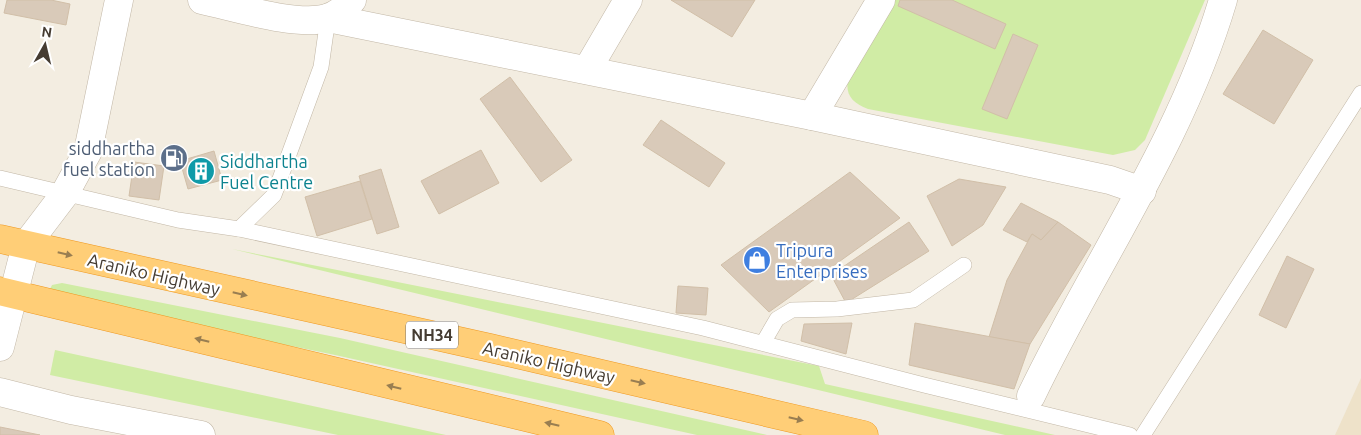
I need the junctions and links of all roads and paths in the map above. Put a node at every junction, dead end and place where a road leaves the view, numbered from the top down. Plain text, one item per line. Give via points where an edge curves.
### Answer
1 (119, 0) edge
2 (202, 0) edge
3 (352, 0) edge
4 (628, 0) edge
5 (881, 0) edge
6 (1223, 0) edge
7 (328, 18) junction
8 (588, 70) junction
9 (1361, 93) edge
10 (812, 116) junction
11 (0, 178) edge
12 (1142, 191) junction
13 (64, 195) junction
14 (239, 229) junction
15 (13, 242) edge
16 (964, 265) dead end
17 (7, 293) edge
18 (763, 343) junction
19 (0, 345) edge
20 (0, 392) edge
21 (1031, 396) dead end
22 (201, 435) edge
23 (600, 435) edge
24 (864, 435) edge
25 (1130, 435) edge
26 (1143, 435) edge

1 - 13 street via 88,151
2 - 7 street via 302,21
3 - 7 street
4 - 8 street
5 - 10 street
6 - 12 street via 1214,32
7 - 8 street
7 - 14 lane via 321,66 274,195
8 - 10 street
9 - 26 lane
10 - 12 street via 1110,180
11 - 13 lane
12 - 21 street via 1060,336
13 - 14 lane via 178,220
13 - 15 street
14 - 18 lane
15 - 17 street
15 -> 24 highway, Araniko Highway / NH34
16 - 18 lane via 913,300 837,309 792,310 777,319
17 - 19 street
23 -> 17 highway
18 - 25 lane
20 - 22 street via 71,410

